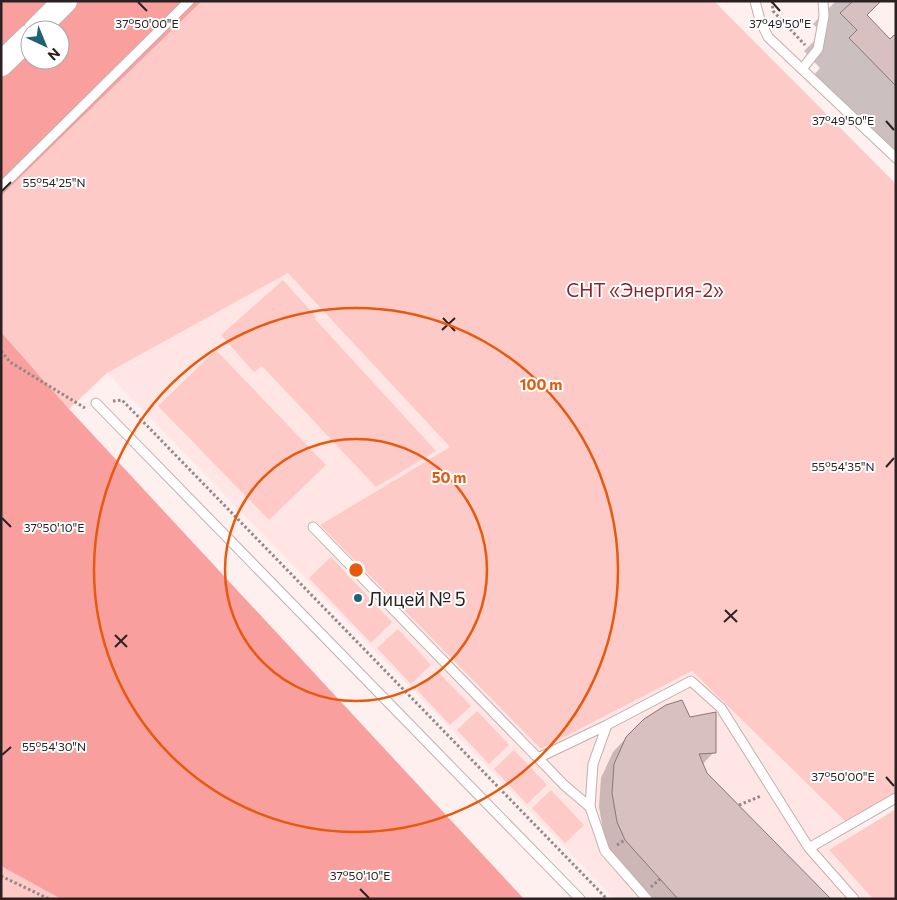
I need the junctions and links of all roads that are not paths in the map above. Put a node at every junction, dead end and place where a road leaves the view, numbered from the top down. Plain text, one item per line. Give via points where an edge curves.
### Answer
1 (65, 1) edge
2 (189, 1) edge
3 (755, 1) edge
4 (823, 1) edge
5 (46, 20) edge
6 (20, 46) edge
7 (1, 64) edge
8 (802, 69) junction
9 (896, 158) edge
10 (1, 187) edge
11 (96, 403) road end
12 (313, 527) dead end
13 (607, 725) junction
14 (538, 758) junction
15 (896, 798) edge
16 (590, 807) junction
17 (809, 848) junction
18 (580, 899) edge
19 (647, 899) edge
20 (854, 899) edge

1 - 5 street
2 - 10 lane
3 - 8 lane via 768,36
4 - 8 lane via 824,16 818,49
6 - 7 street
8 - 9 lane
11 - 18 lane
12 - 14 lane
13 - 14 lane
13 - 16 lane via 594,764
13 - 17 lane via 691,681 721,708
14 - 16 lane
15 - 17 lane
16 - 19 lane via 605,851
17 - 20 lane

